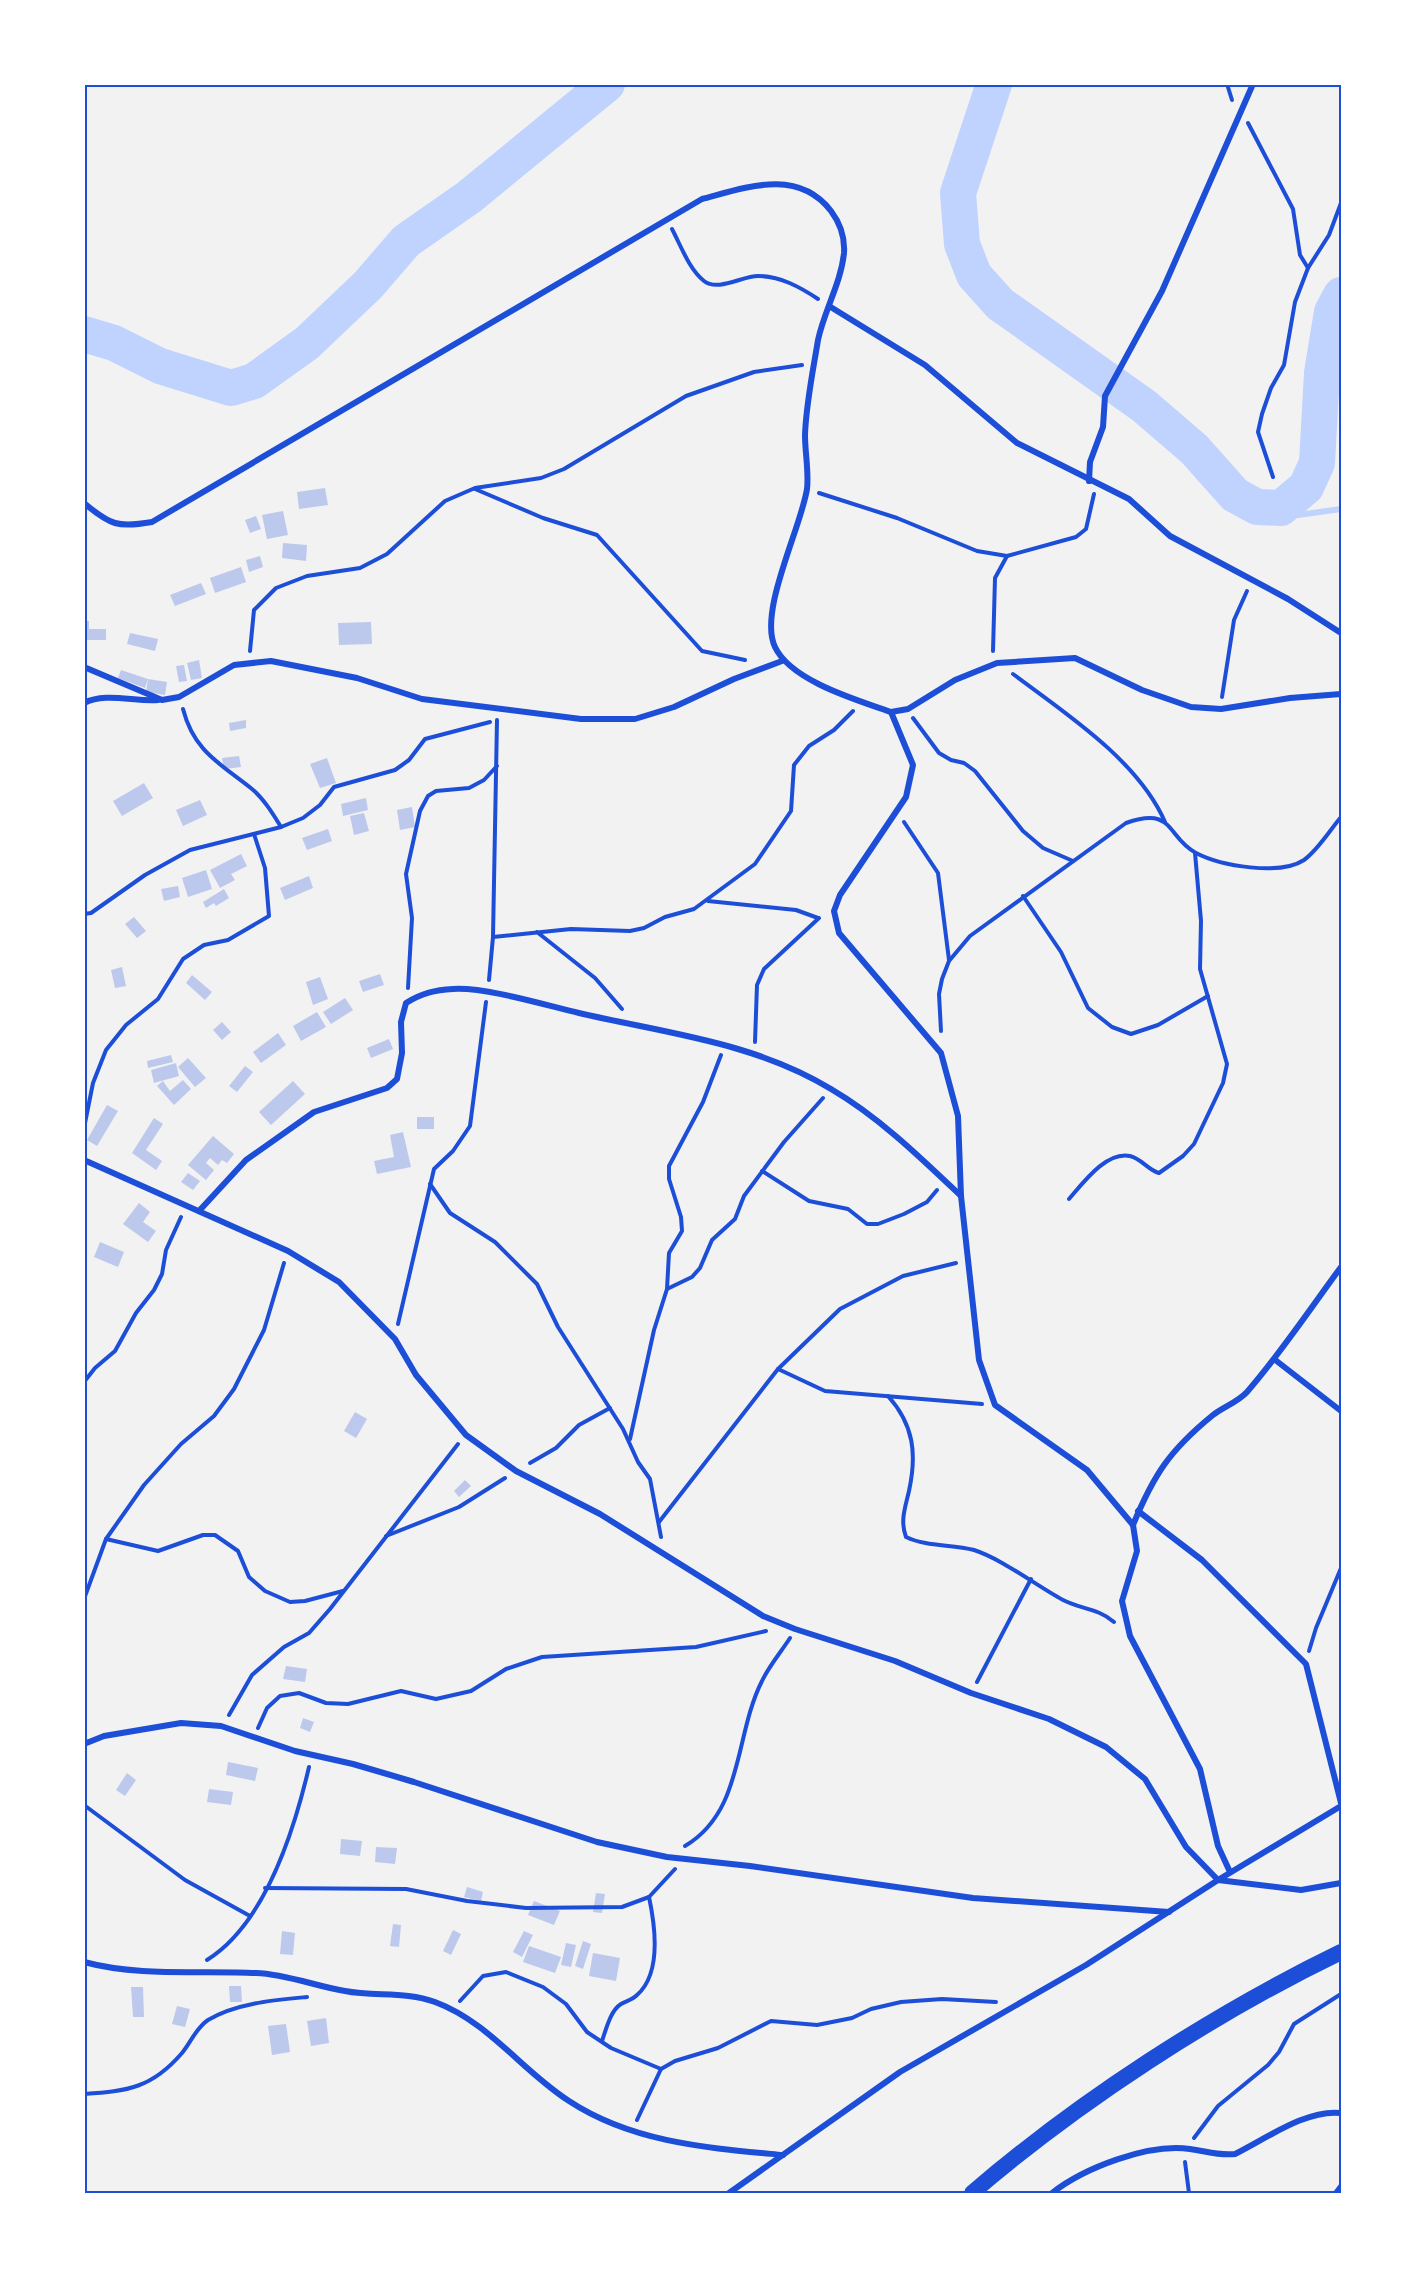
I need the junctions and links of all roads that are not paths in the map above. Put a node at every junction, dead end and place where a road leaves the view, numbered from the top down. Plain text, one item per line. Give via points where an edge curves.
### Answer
1 (1253, 84) edge
2 (829, 306) junction
3 (1092, 482) junction
4 (84, 503) edge
5 (1341, 633) edge
6 (782, 661) junction
7 (84, 667) edge
8 (1341, 694) edge
9 (162, 700) junction
10 (84, 703) edge
11 (891, 712) junction
12 (84, 1160) edge
13 (961, 1196) junction
14 (199, 1211) junction
15 (1341, 1267) edge
16 (1274, 1359) junction
17 (1341, 1411) edge
18 (1138, 1511) junction
19 (1132, 1525) junction
20 (84, 1744) edge
21 (1341, 1805) edge
22 (1230, 1872) junction
23 (1218, 1880) junction
24 (1341, 1882) edge
25 (1169, 1912) junction
26 (1341, 1952) edge
27 (84, 1962) edge
28 (1341, 2113) edge
29 (783, 2155) junction
30 (729, 2193) edge
31 (972, 2193) edge
32 (1052, 2193) edge

1 - 3 street via 1162,291 1105,396 1104,427 1090,462
2 - 3 street via 925,365 1017,443
2 - 4 street via 844,253 840,222 822,198 793,184 759,183 702,199 666,218 152,522 125,527 106,522
2 - 6 street via 819,338 805,434 807,489 771,622 773,645
3 - 5 street via 1129,499 1170,536 1288,599
6 - 9 street via 674,707 635,719 580,719 497,711 422,699 357,678 271,662 234,665 179,697
6 - 11 street via 832,691
7 - 9 street
8 - 11 street via 1221,709 1191,707 1142,690 1075,658 997,663 955,680 908,709
9 - 10 street via 110,698
11 - 13 street via 914,765 906,797 840,895 834,911 839,933 941,1053 958,1116
12 - 14 street
13 - 14 street via 906,1145 832,1089 781,1062 689,1035 456,988 423,992 406,1004 397,1079 387,1088 314,1112 246,1160
13 - 19 street via 979,1360 995,1405 1087,1470
14 - 23 street via 288,1251 339,1282 395,1339 416,1376 466,1435 516,1471 600,1514 763,1616 1050,1719 1106,1747 1145,1779 1186,1847
15 - 16 street
16 - 17 street
16 - 18 street via 1244,1395 1215,1413 1175,1448
18 - 19 street
18 - 21 street via 1202,1560 1306,1664
19 - 22 street via 1137,1551 1122,1601 1130,1636 1200,1769 1218,1846
20 - 25 street via 104,1736 181,1723 221,1726 414,1782 597,1842 667,1857 973,1898
21 - 22 street
22 - 23 street
23 - 24 street via 1301,1890
23 - 25 street
25 - 29 street via 900,2072
26 - 31 highway via 1216,2021 1124,2079 1031,2142
27 - 29 street via 146,1971 259,1973 346,1992 391,1993 434,2002 478,2024 569,2102 630,2131 695,2146
28 - 32 street via 1306,2116 1235,2154 1165,2149 1113,2160 1086,2170
29 - 30 street

